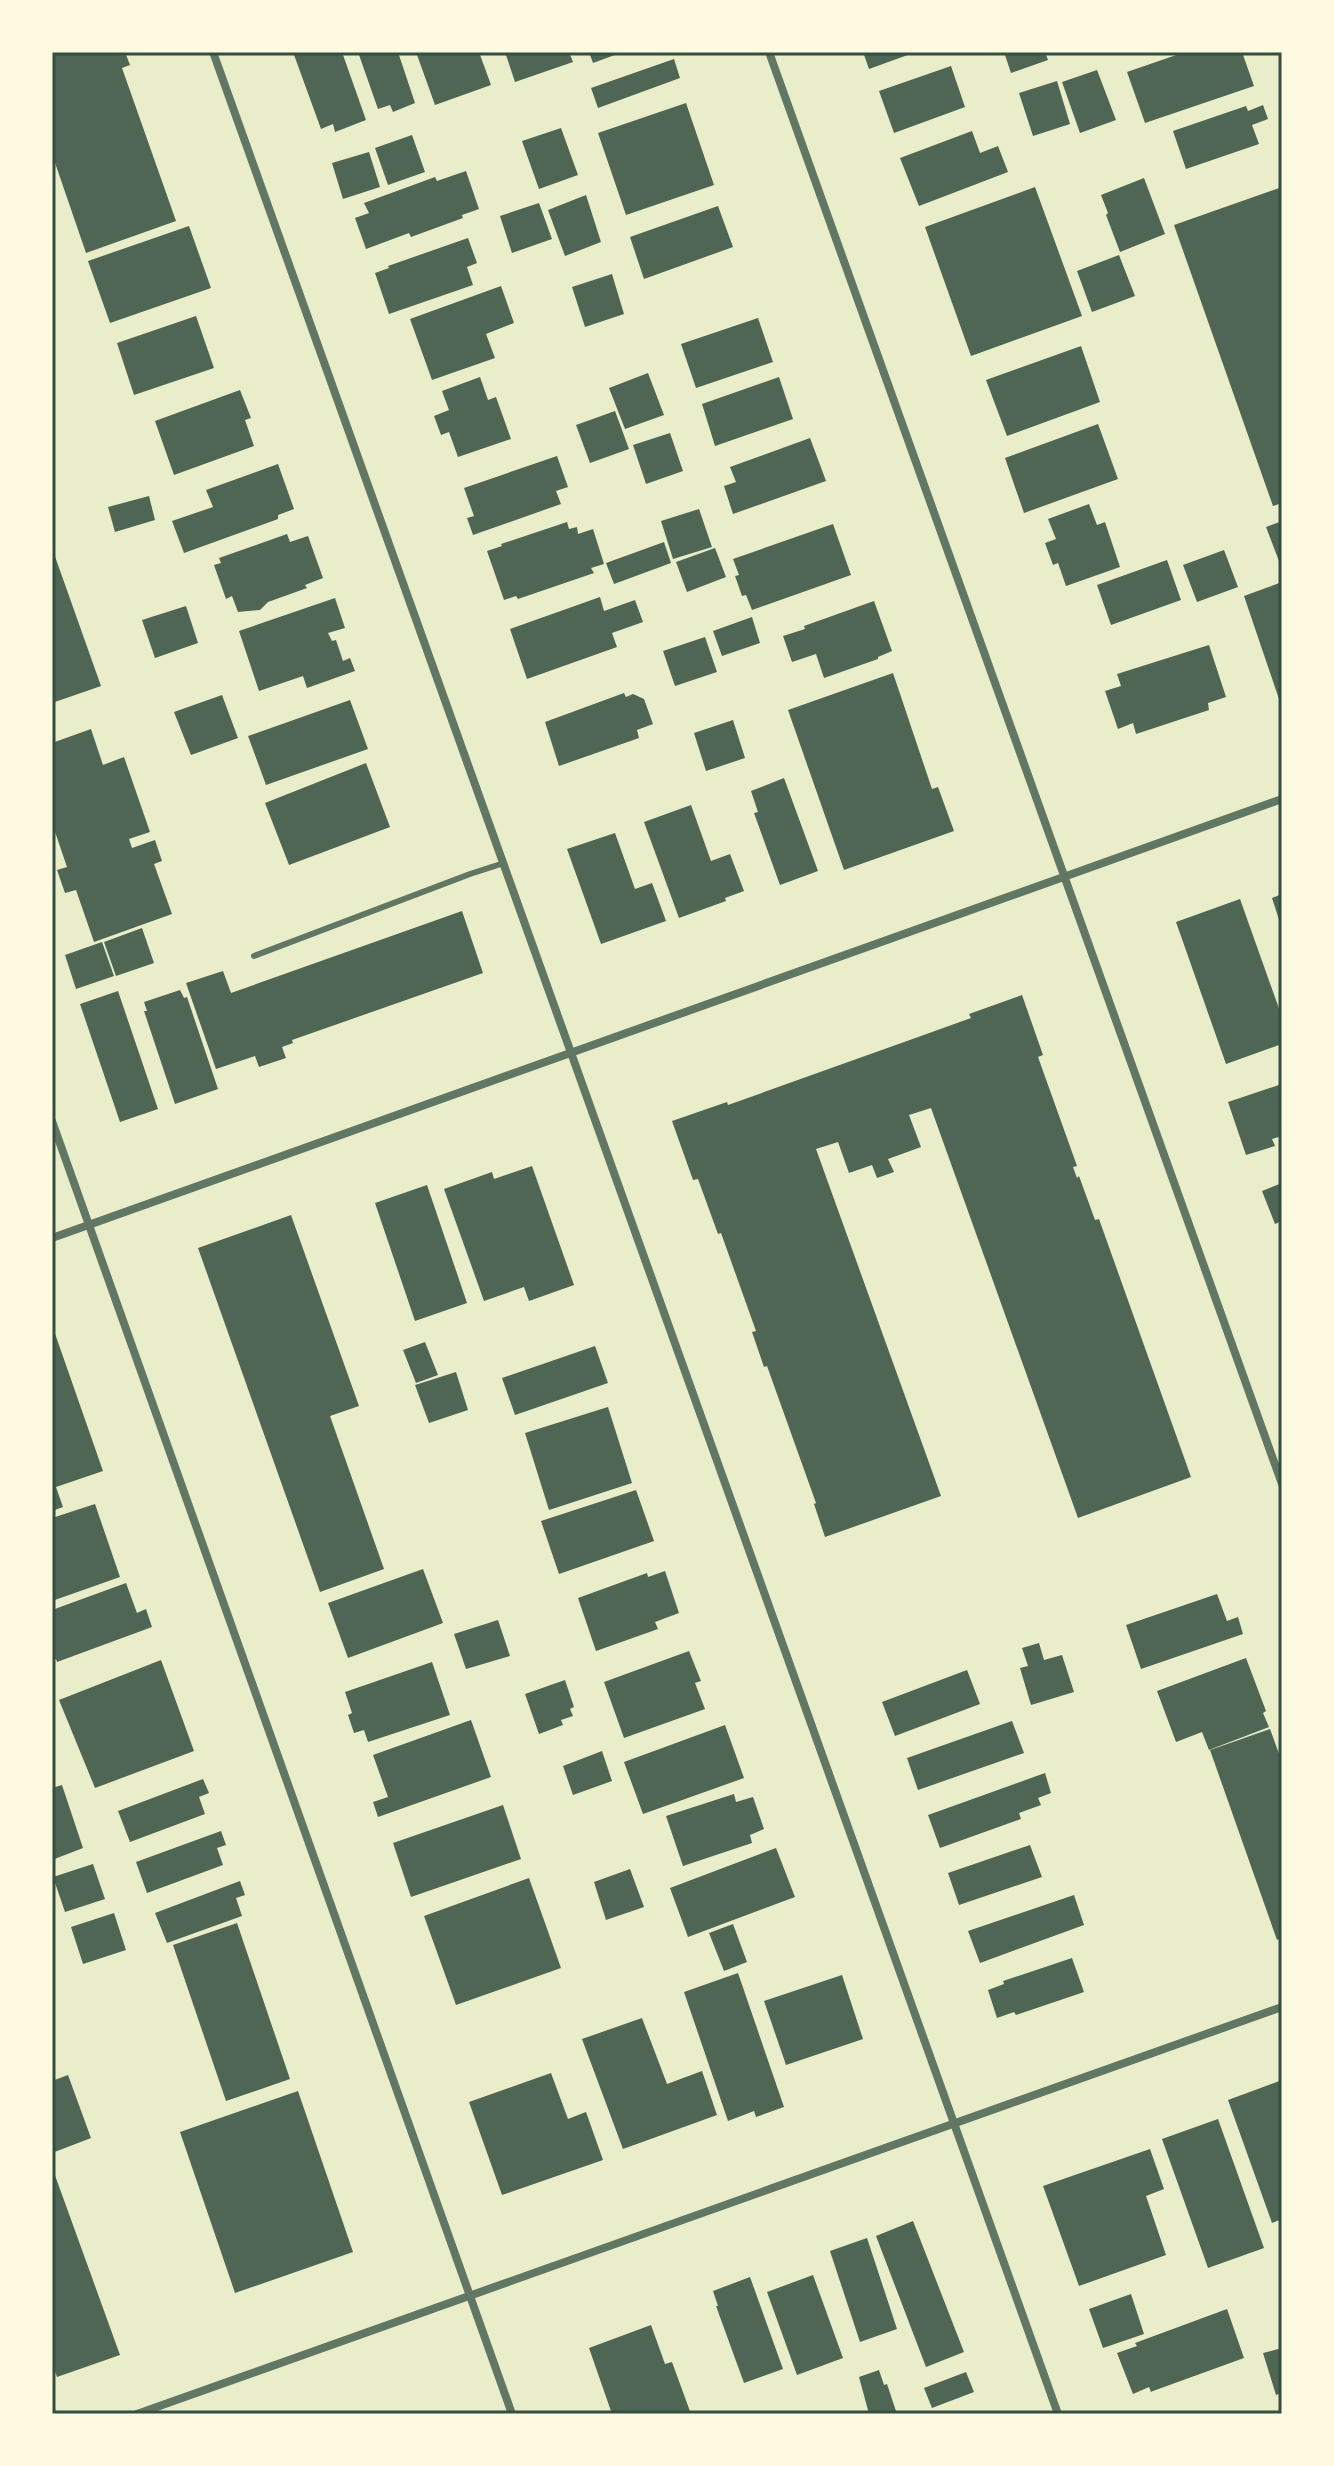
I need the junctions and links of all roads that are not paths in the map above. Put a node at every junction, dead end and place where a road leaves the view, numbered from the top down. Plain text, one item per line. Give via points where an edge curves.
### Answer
1 (213, 52) edge
2 (769, 52) edge
3 (1282, 799) edge
4 (504, 863) junction
5 (1064, 876) junction
6 (254, 956) dead end
7 (572, 1052) junction
8 (52, 1121) edge
9 (89, 1225) junction
10 (52, 1238) edge
11 (1282, 1484) edge
12 (1282, 2007) edge
13 (954, 2123) junction
14 (469, 2296) junction
15 (137, 2414) edge
16 (512, 2414) edge
17 (1058, 2414) edge

1 - 4 street
2 - 5 street
3 - 5 street
4 - 6 lane
4 - 7 street
5 - 7 street
5 - 11 street
7 - 9 street
7 - 13 street
8 - 9 street
9 - 10 street
9 - 14 street
12 - 13 street
13 - 14 street
13 - 17 street
14 - 15 street
14 - 16 street

